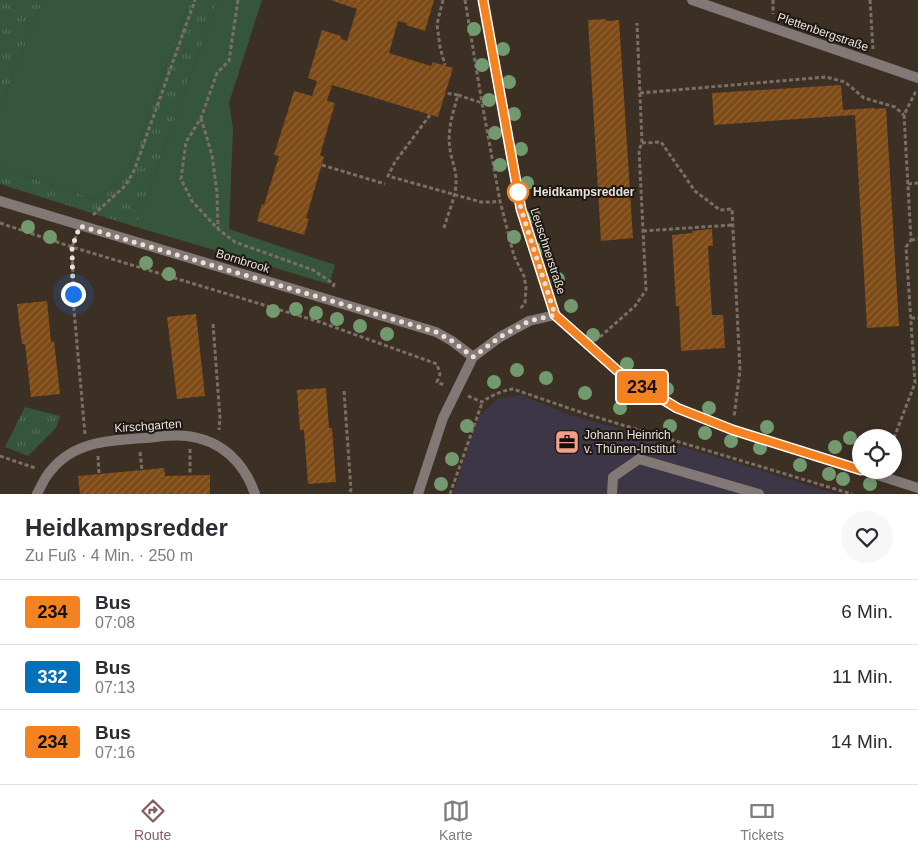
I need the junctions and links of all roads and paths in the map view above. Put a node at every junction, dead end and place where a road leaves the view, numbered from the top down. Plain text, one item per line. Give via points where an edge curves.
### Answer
1 (195, 0) edge
2 (238, 0) edge
3 (443, 0) edge
4 (465, 0) edge
5 (483, 0) edge
6 (692, 0) edge
7 (870, 0) edge
8 (637, 23) dead end
9 (874, 62) junction
10 (445, 65) dead end
11 (918, 78) edge
12 (918, 86) edge
13 (445, 92) dead end
14 (640, 92) junction
15 (458, 95) junction
16 (482, 103) junction
17 (430, 115) dead end
18 (904, 115) junction
19 (201, 118) junction
20 (642, 143) junction
21 (322, 165) dead end
22 (918, 183) edge
23 (386, 184) dead end
24 (908, 184) junction
25 (454, 194) junction
26 (0, 201) edge
27 (500, 201) junction
28 (0, 223) edge
29 (732, 225) junction
30 (80, 226) junction
31 (444, 228) dead end
32 (218, 229) junction
33 (643, 231) junction
34 (918, 239) edge
35 (911, 240) junction
36 (72, 247) junction
37 (328, 299) junction
38 (517, 314) dead end
39 (555, 315) junction
40 (911, 318) junction
41 (918, 318) edge
42 (320, 322) junction
43 (213, 324) dead end
44 (590, 346) junction
45 (473, 357) junction
46 (344, 391) dead end
47 (456, 391) junction
48 (482, 402) junction
49 (897, 429) edge
50 (733, 430) junction
51 (190, 436) junction
52 (86, 445) junction
53 (216, 445) junction
54 (0, 457) edge
55 (852, 467) edge
56 (190, 475) dead end
57 (46, 477) junction
58 (890, 479) edge
59 (918, 488) edge
60 (37, 494) edge
61 (256, 494) edge
62 (348, 494) edge
63 (418, 494) edge
64 (450, 494) edge
65 (612, 494) edge
66 (759, 494) edge
67 (852, 494) edge

1 - 30 path via 134,171 125,186
2 - 19 path via 229,61 217,74
3 - 10 path via 437,24
4 - 16 path
5 - 39 street, Leuschnerstraße via 521,209
6 - 9 street, Plettenbergstraße
7 - 9 path
8 - 14 path
9 - 11 street, Plettenbergstraße
12 - 18 path
13 - 15 path
14 - 18 path via 826,77 844,82 864,98 895,106
14 - 20 path
15 - 16 path
15 - 25 path via 449,128 456,180
16 - 27 path
17 - 25 path via 388,176
18 - 24 path
19 - 32 path via 212,155
19 - 32 path via 186,142 181,179 192,201
20 - 29 path via 661,142 695,190 720,210 732,209
20 - 33 path via 639,150
21 - 23 path
22 - 24 path
24 - 35 path
25 - 27 path via 481,202
25 - 31 path
26 - 30 street, Bornbrook
27 - 38 path via 514,256 526,287 524,303
28 - 36 path
29 - 33 path
29 - 50 path via 740,370
30 - 36 path
30 - 37 street, Bornbrook
32 - 37 path via 235,242 313,270 334,284
33 - 44 path via 646,290 636,306
34 - 35 path
35 - 40 path via 906,247
36 - 42 path
36 - 52 path
37 - 42 path
37 - 45 street, Bornbrook via 436,332
39 - 44 street
39 - 45 street via 529,321
40 - 41 path
40 - 49 path via 915,383
42 - 47 path via 437,364 440,374 437,382
43 - 53 path via 220,418
44 - 50 street via 620,373 677,408
45 - 47 street
46 - 62 path via 351,490
47 - 48 path
47 - 63 street via 443,418
48 - 64 path
48 - 67 path via 491,395 513,389
50 - 55 street
51 - 52 street, Kirschgarten
51 - 53 street, Kirschgarten
51 - 56 path
52 - 57 street, Kirschgarten via 63,459
53 - 61 street, Kirschgarten via 239,462
54 - 57 path via 34,468
57 - 60 street, Kirschgarten
58 - 59 street
65 - 66 street via 613,477 639,459

